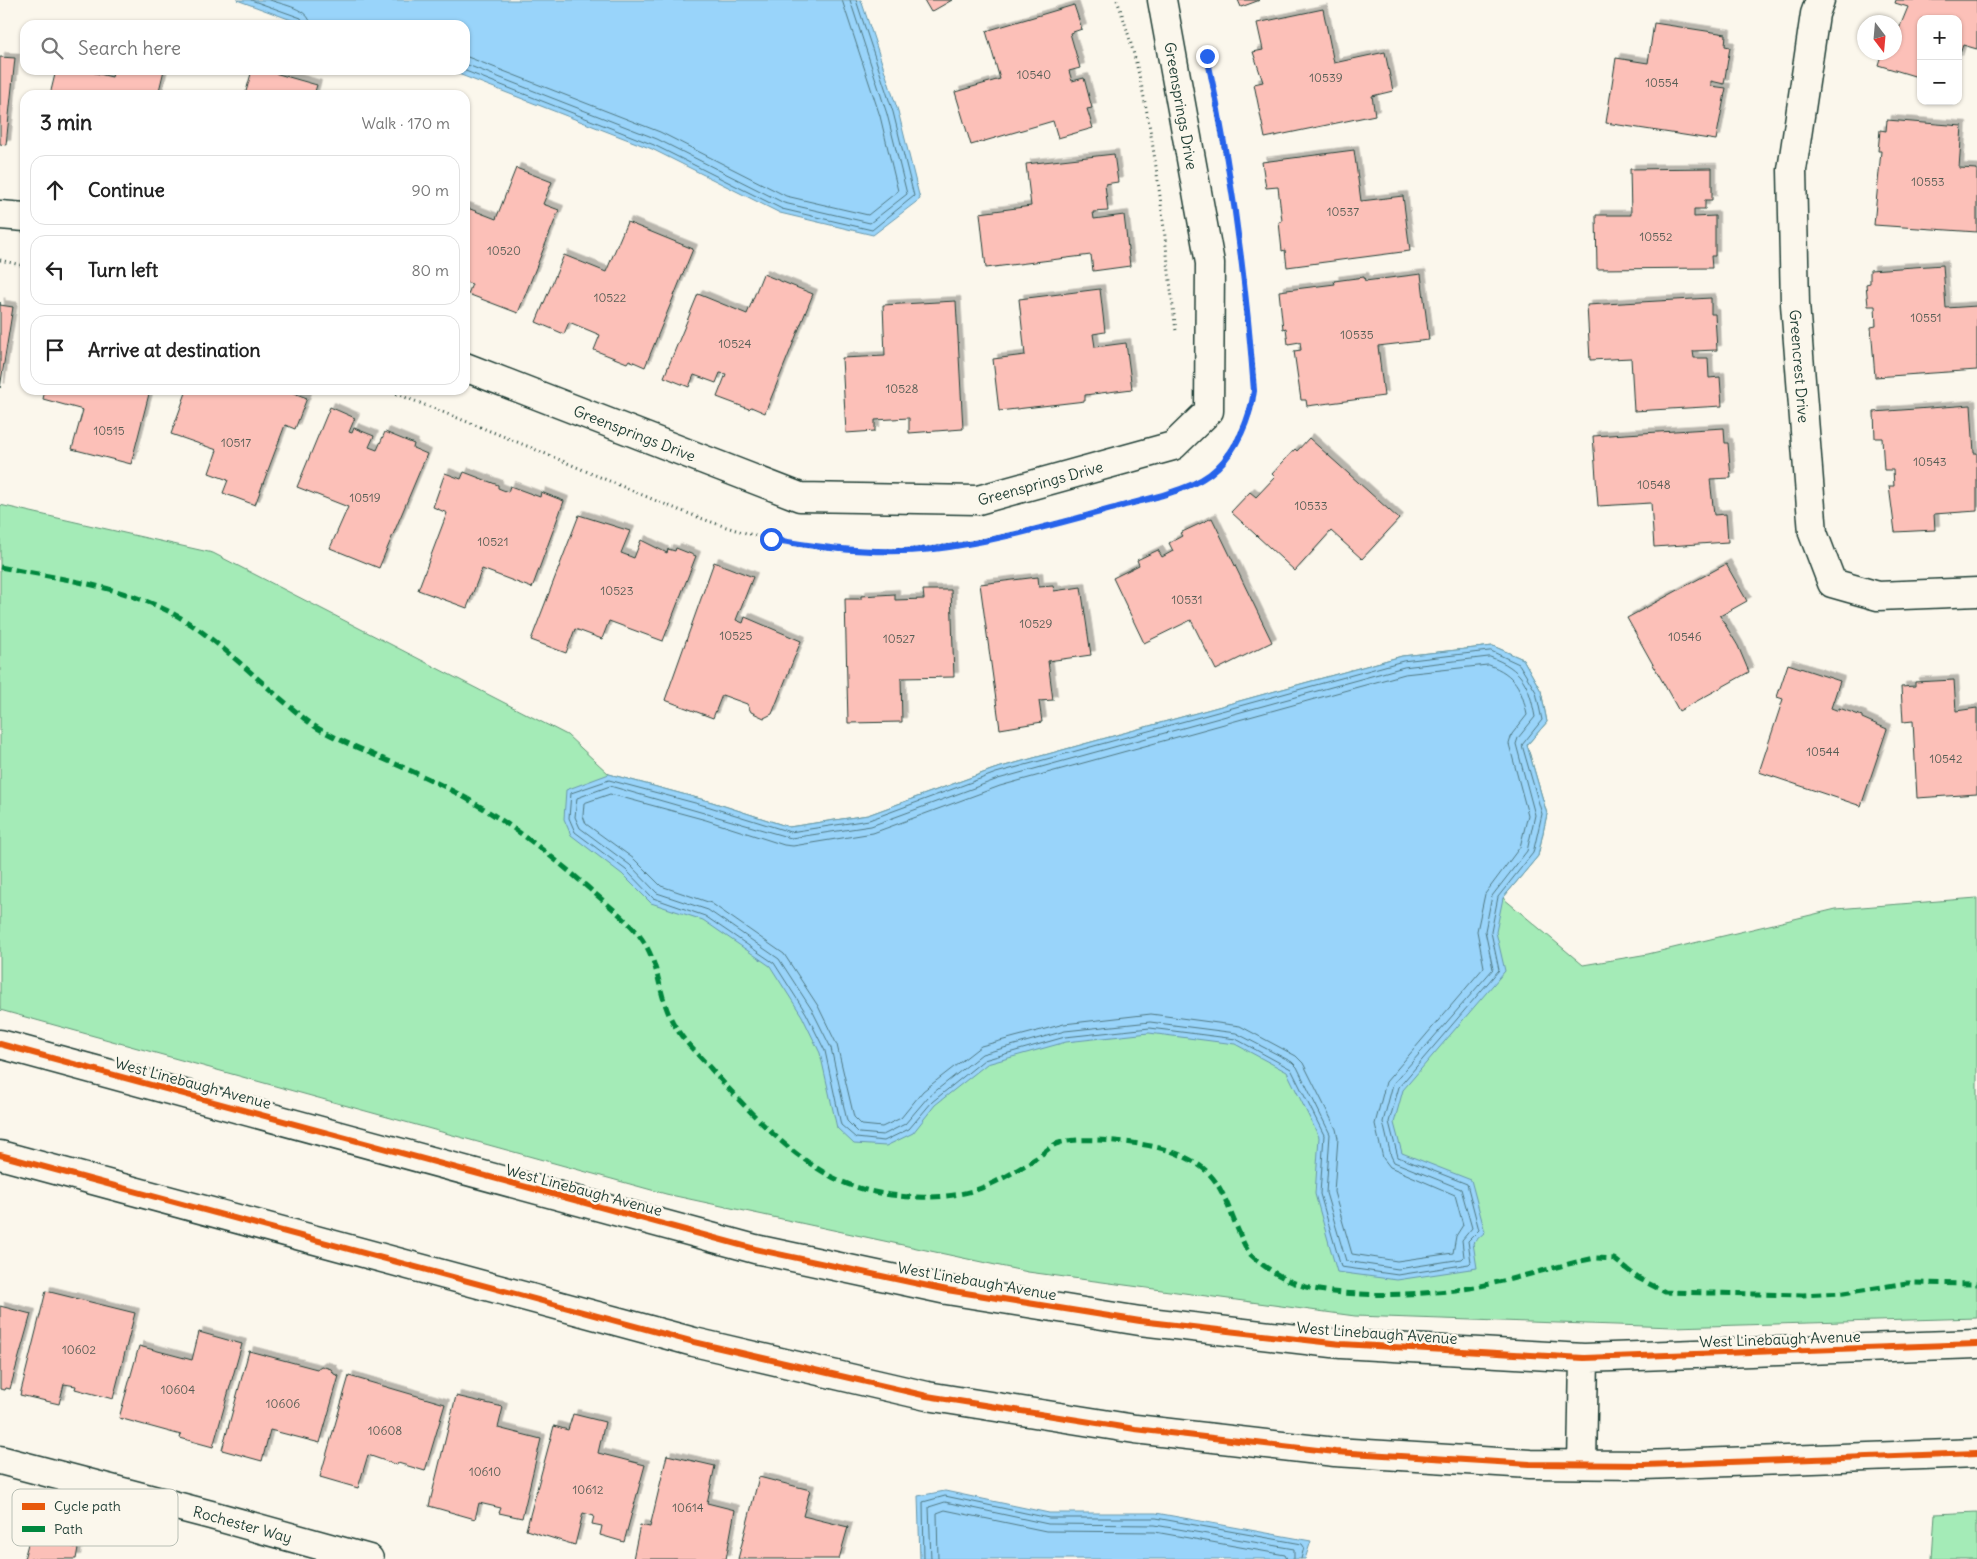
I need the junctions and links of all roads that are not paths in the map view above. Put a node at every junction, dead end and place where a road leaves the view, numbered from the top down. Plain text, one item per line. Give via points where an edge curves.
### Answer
1 (1162, 0) edge
2 (1820, 0) edge
3 (0, 215) edge
4 (20, 217) edge
5 (470, 369) edge
6 (1977, 592) edge
7 (0, 1044) edge
8 (0, 1155) edge
9 (1977, 1344) edge
10 (1584, 1358) junction
11 (1977, 1453) edge
12 (0, 1460) edge
13 (1582, 1464) junction
14 (111, 1489) edge
15 (178, 1506) edge
16 (369, 1559) edge

1 - 5 main road, Greensprings Drive via 1210,264 1209,411 1173,446 978,500 800,497
2 - 6 main road, Greencrest Drive via 1815,14 1792,170 1795,304 1813,533 1832,583 1878,596
3 - 4 main road
7 - 10 main road, West Linebaugh Avenue via 755,1249 947,1290 1140,1322 1341,1344
8 - 13 main road via 694,1342 927,1396 1135,1429 1335,1452
9 - 10 main road, West Linebaugh Avenue
10 - 13 main road
11 - 13 main road via 1644,1465
12 - 14 main road, Rochester Way
15 - 16 main road, Rochester Way

